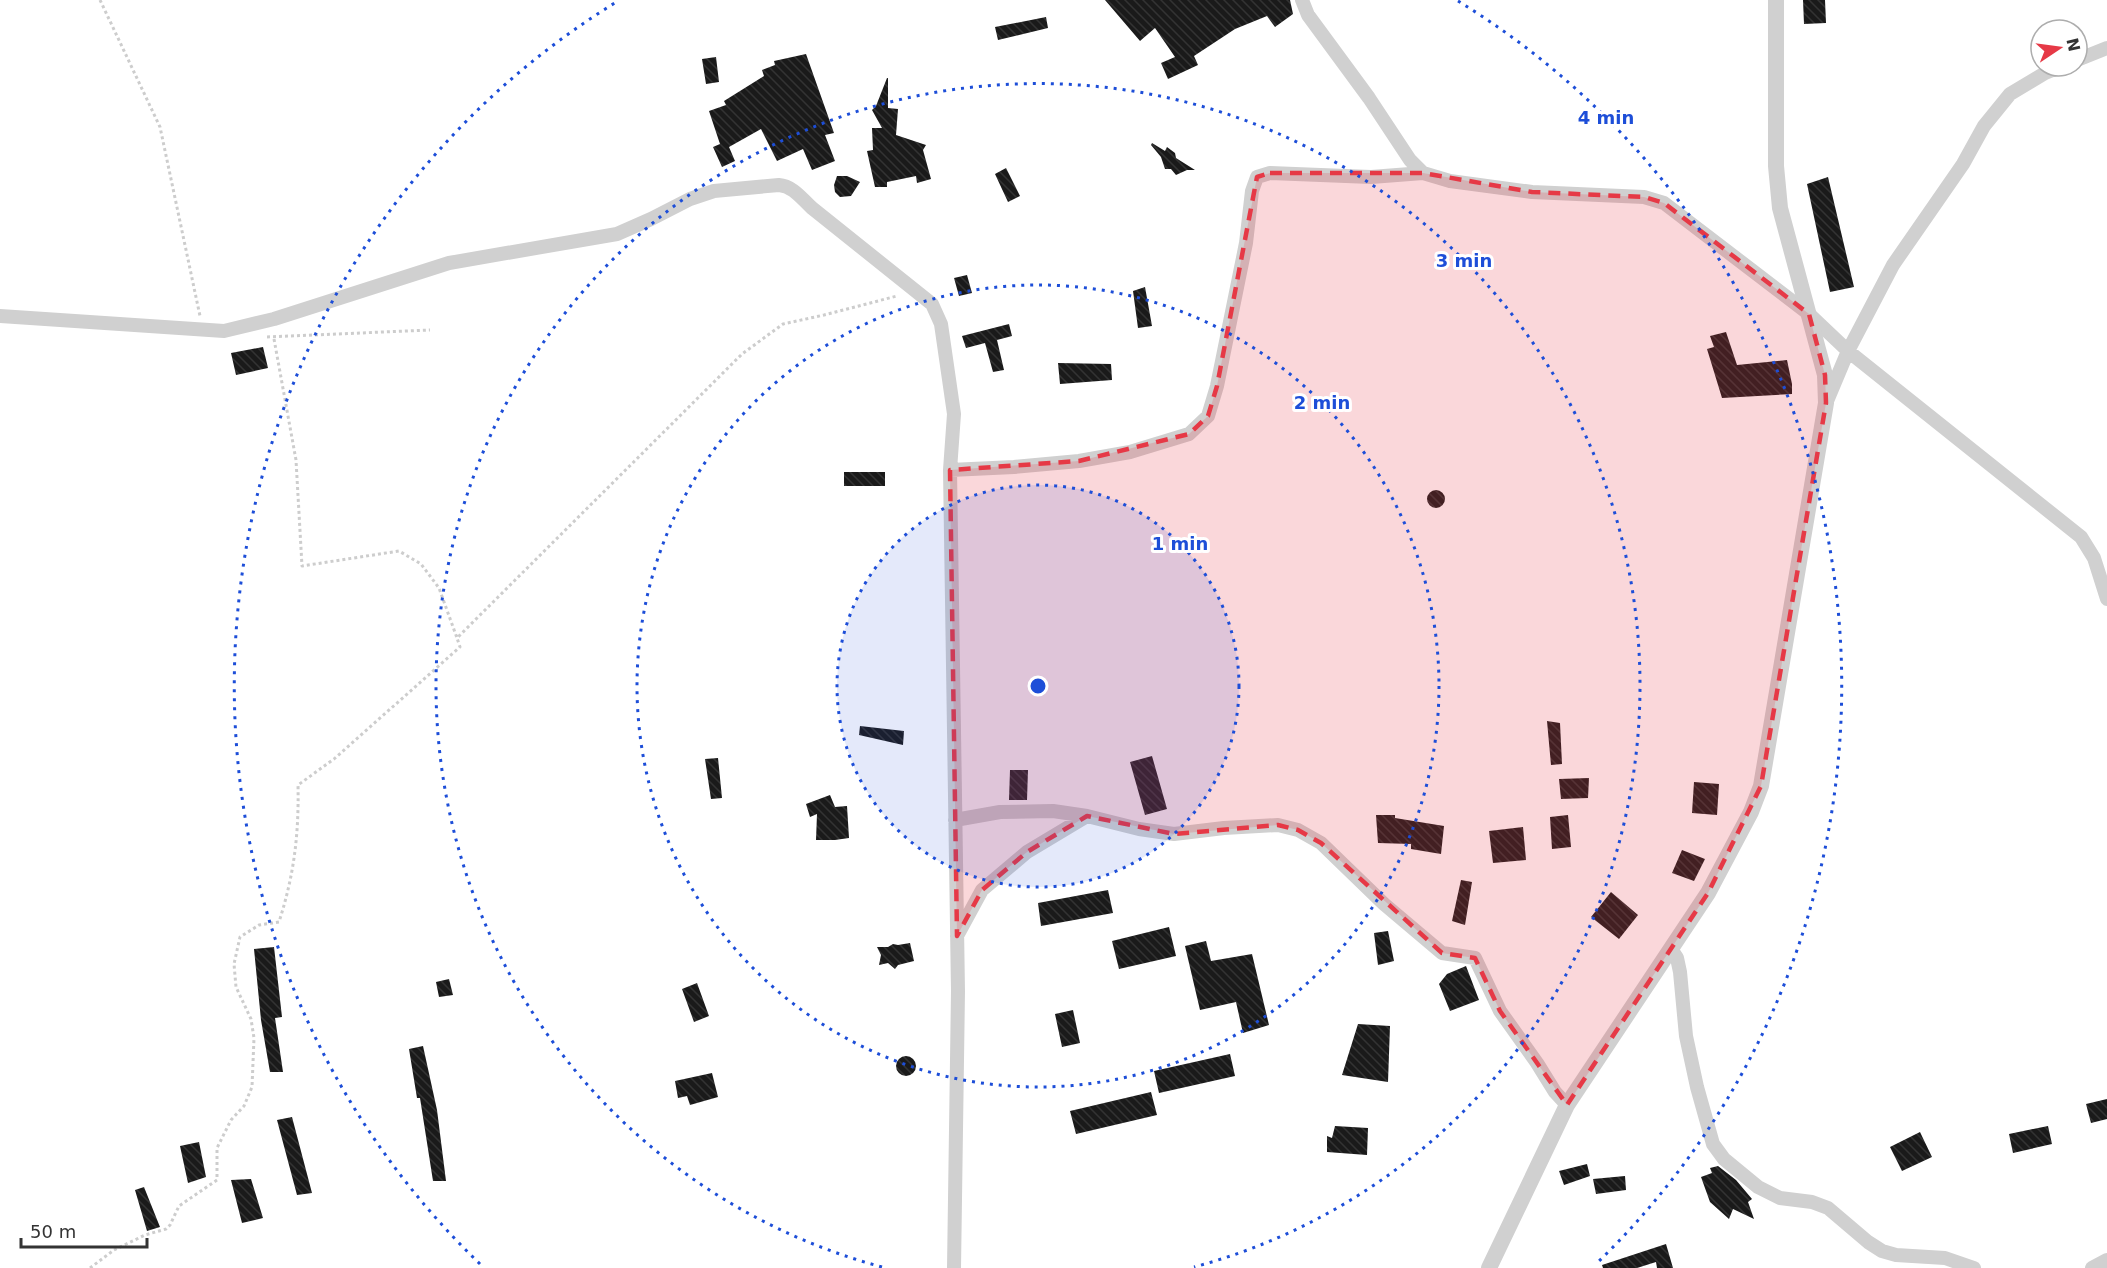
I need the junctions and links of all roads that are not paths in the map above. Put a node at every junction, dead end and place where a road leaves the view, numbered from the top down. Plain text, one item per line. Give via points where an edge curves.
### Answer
1 (1302, 0) edge
2 (1776, 0) edge
3 (2107, 48) edge
4 (2089, 55) edge
5 (2037, 78) edge
6 (1423, 173) junction
7 (1809, 314) junction
8 (0, 316) edge
9 (1848, 351) junction
10 (1826, 403) junction
11 (950, 470) junction
12 (2107, 599) edge
13 (1087, 816) junction
14 (955, 820) junction
15 (957, 936) junction
16 (1671, 949) junction
17 (1567, 1105) junction
18 (2107, 1260) edge
19 (954, 1268) edge
20 (1489, 1268) edge
21 (1974, 1268) edge
22 (2092, 1268) edge

1 - 6 street via 1308,15
2 - 7 street via 1776,166 1780,208
3 - 4 street
5 - 9 street via 2010,94 1984,126 1963,164 1893,265
6 - 7 street via 1449,181 1532,192 1644,196 1665,203
6 - 11 street via 1371,177 1270,173 1257,177 1218,386 1208,416 1189,434 1130,452 1079,461
7 - 9 street
7 - 10 street via 1825,375
8 - 11 street via 224,331 449,263 617,234 714,191 787,186 932,304 941,324 954,414
9 - 10 street
9 - 12 street via 2081,537 2094,558
10 - 16 street via 1761,786 1708,893
11 - 14 street
13 - 14 street via 1053,811 1000,812
13 - 15 street via 1027,852 982,890
13 - 17 street via 1174,834 1278,825 1298,830 1321,843 1442,953 1475,958 1500,1011
14 - 15 street
15 - 19 street
16 - 17 street
16 - 21 street via 1680,972 1686,1036 1697,1088 1713,1144 1724,1159 1758,1187 1780,1198 1827,1208 1882,1251 1945,1258
17 - 20 street
18 - 22 street

